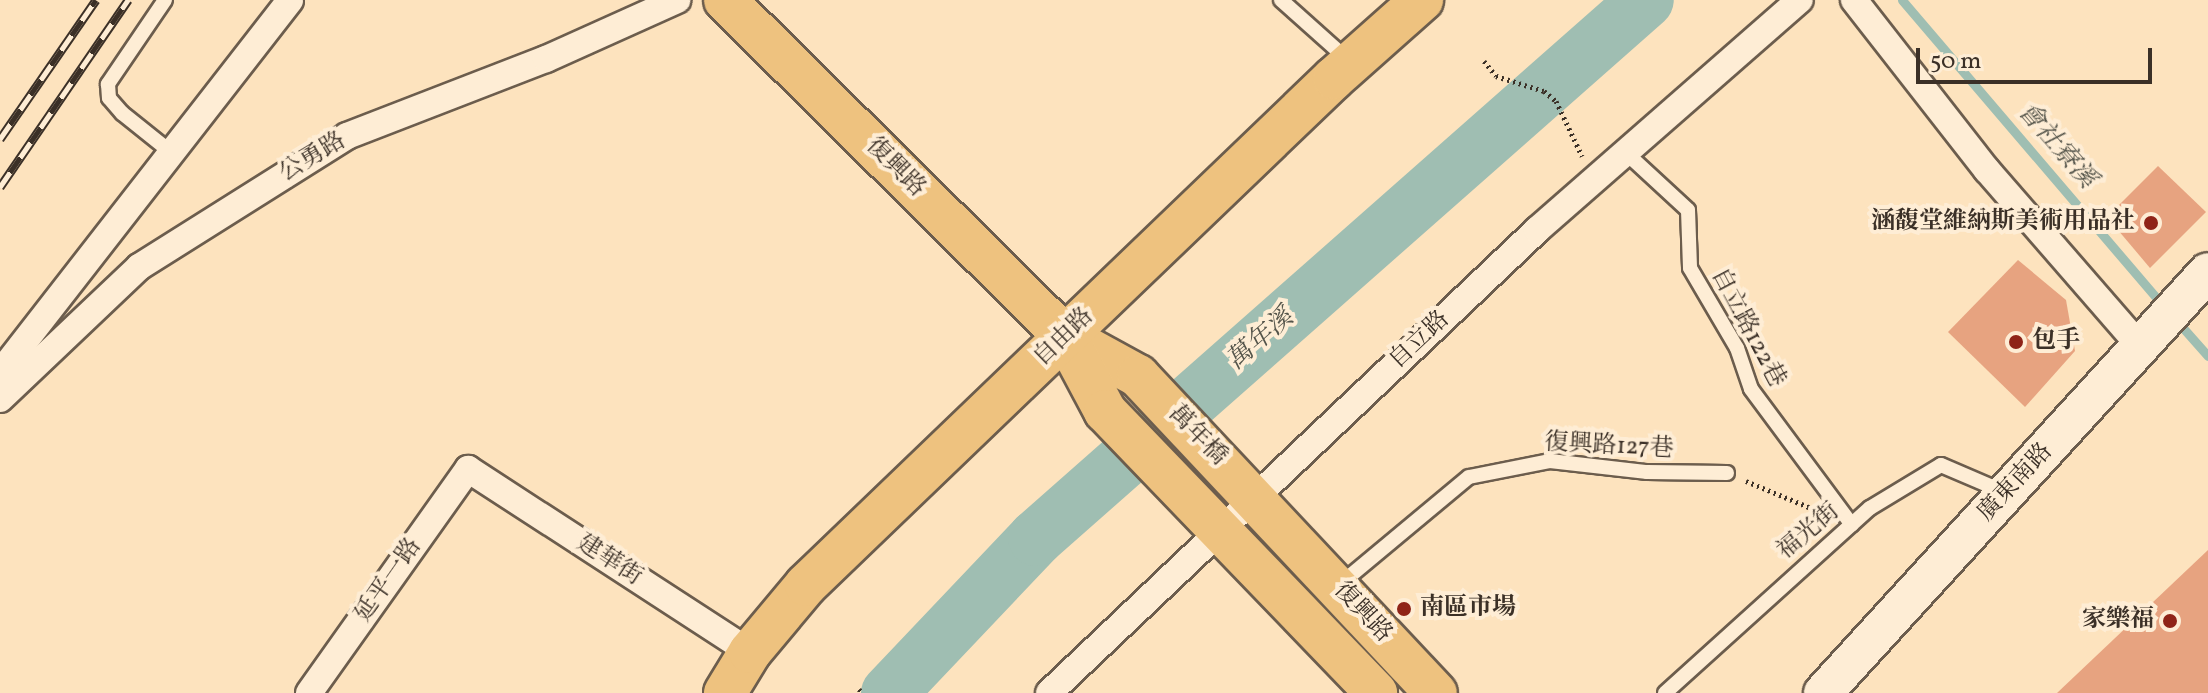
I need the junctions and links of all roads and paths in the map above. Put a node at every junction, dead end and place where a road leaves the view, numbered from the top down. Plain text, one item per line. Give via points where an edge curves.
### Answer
1 (165, 0) edge
2 (290, 0) edge
3 (677, 0) edge
4 (725, 0) edge
5 (1281, 0) edge
6 (1422, 0) edge
7 (1800, 0) edge
8 (1854, 0) edge
9 (1484, 61) dead end
10 (1351, 63) junction
11 (1579, 146) dead end
12 (1624, 151) junction
13 (172, 153) junction
14 (2208, 272) edge
15 (2161, 322) junction
16 (1065, 336) junction
17 (0, 373) edge
18 (1138, 376) joint
19 (0, 399) edge
20 (1105, 411) joint
21 (468, 469) joint
22 (1727, 473) joint
23 (2005, 492) junction
24 (1255, 496) junction
25 (1852, 525) junction
26 (1218, 531) junction
27 (1337, 586) junction
28 (750, 652) junction
29 (309, 693) edge
30 (725, 693) edge
31 (1049, 693) edge
32 (1376, 693) edge
33 (1436, 693) edge
34 (1665, 693) edge
35 (1823, 693) edge

1 - 13 lane via 108,84 109,98 122,113
2 - 13 street
3 - 19 street, 公勇路 via 546,59 347,136 139,267
4 - 16 main road, 復興路
5 - 10 lane
6 - 10 main road, 自由路
7 - 12 street, 自立路
8 - 15 street via 1987,170
9 - 11 path via 1496,76 1544,91 1556,101
10 - 16 main road, 自由路
12 - 24 street, 自立路
12 - 25 lane, 自立路122巷 via 1688,210 1690,268 1737,348 1751,389
13 - 17 street
14 - 15 street, 廣東南路
15 - 23 street, 廣東南路
16 - 18 main road, 復興路
16 - 20 main road, 復興路
16 - 28 main road, 自由路 via 806,585
18 - 24 main road, 萬年橋
20 - 26 main road, 萬年橋
21 - 28 street, 建華街
21 - 29 street, 延平一路
22 - 25 path
22 - 27 lane, 復興路127巷 via 1647,472 1550,461 1469,477
23 - 25 lane, 福光街 via 1941,465 1870,508
23 - 35 street, 廣東南路
24 - 26 street, 自立路
24 - 27 main road, 復興路
25 - 34 lane, 福光街 via 1812,555
26 - 31 street, 自立路
26 - 32 main road, 復興路
27 - 33 main road, 復興路
28 - 30 main road, 自由路

